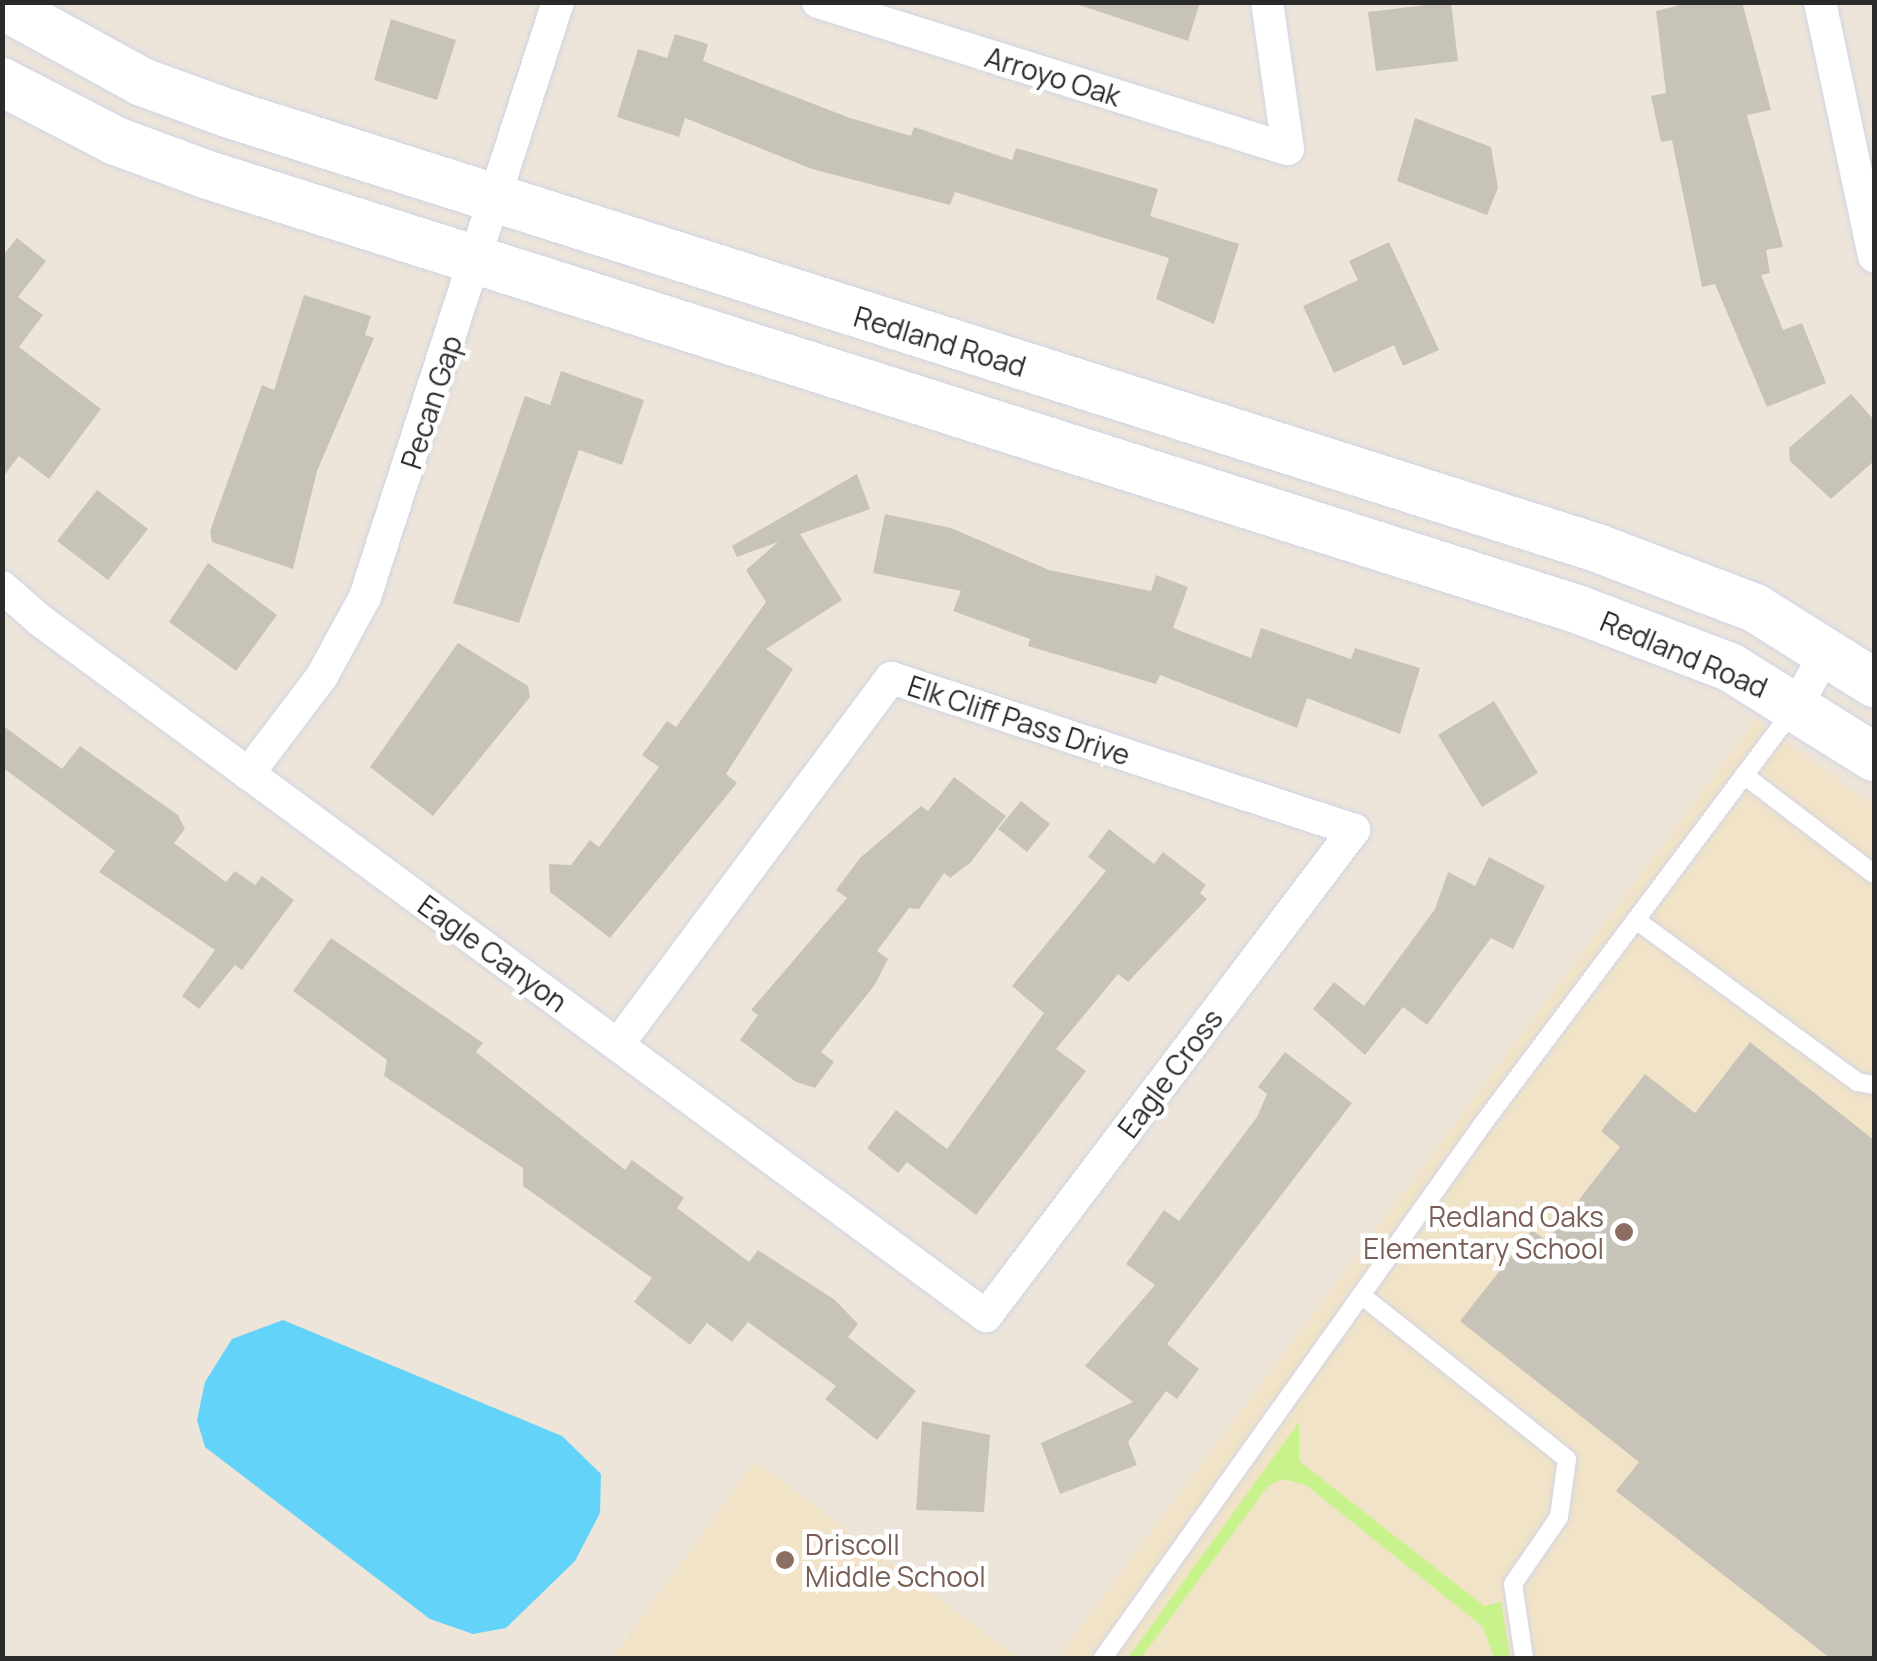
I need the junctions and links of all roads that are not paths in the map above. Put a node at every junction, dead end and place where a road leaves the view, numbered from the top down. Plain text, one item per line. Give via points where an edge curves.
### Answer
1 (558, 2) edge
2 (818, 2) edge
3 (1267, 2) edge
4 (1820, 2) edge
5 (2, 5) edge
6 (2, 82) edge
7 (493, 200) junction
8 (1874, 256) edge
9 (475, 262) junction
10 (2, 586) edge
11 (1826, 652) junction
12 (1874, 683) edge
13 (1797, 705) junction
14 (1874, 757) edge
15 (248, 774) junction
16 (1744, 775) junction
17 (1354, 830) joint
18 (1874, 874) edge
19 (1636, 920) junction
20 (618, 1044) junction
21 (1874, 1085) edge
22 (1360, 1295) junction
23 (986, 1316) joint
24 (1103, 1658) edge
25 (1524, 1658) edge

1 - 7 street, Pecan Gap
2 - 3 street, Arroyo Oak via 1288,149
4 - 8 street
5 - 7 main road, Redland Road via 142,82
6 - 9 main road, Redland Road via 116,141
7 - 9 street, Pecan Gap
7 - 11 main road, Redland Road via 1598,548 1756,608
9 - 13 main road, Redland Road via 1576,609 1730,668
9 - 15 street, Pecan Gap via 366,597 322,676
10 - 15 street, Eagle Canyon
11 - 12 main road, Redland Road
11 - 13 street
13 - 14 main road, Redland Road
13 - 16 lane
15 - 20 street, Eagle Canyon
16 - 18 lane
16 - 19 lane
17 - 20 street, Elk Cliff Pass Drive via 890,678
17 - 23 street, Eagle Cross
19 - 21 lane via 1857,1082
19 - 22 lane
20 - 23 street, Eagle Canyon
22 - 24 lane
22 - 25 lane via 1566,1459 1559,1517 1513,1584

